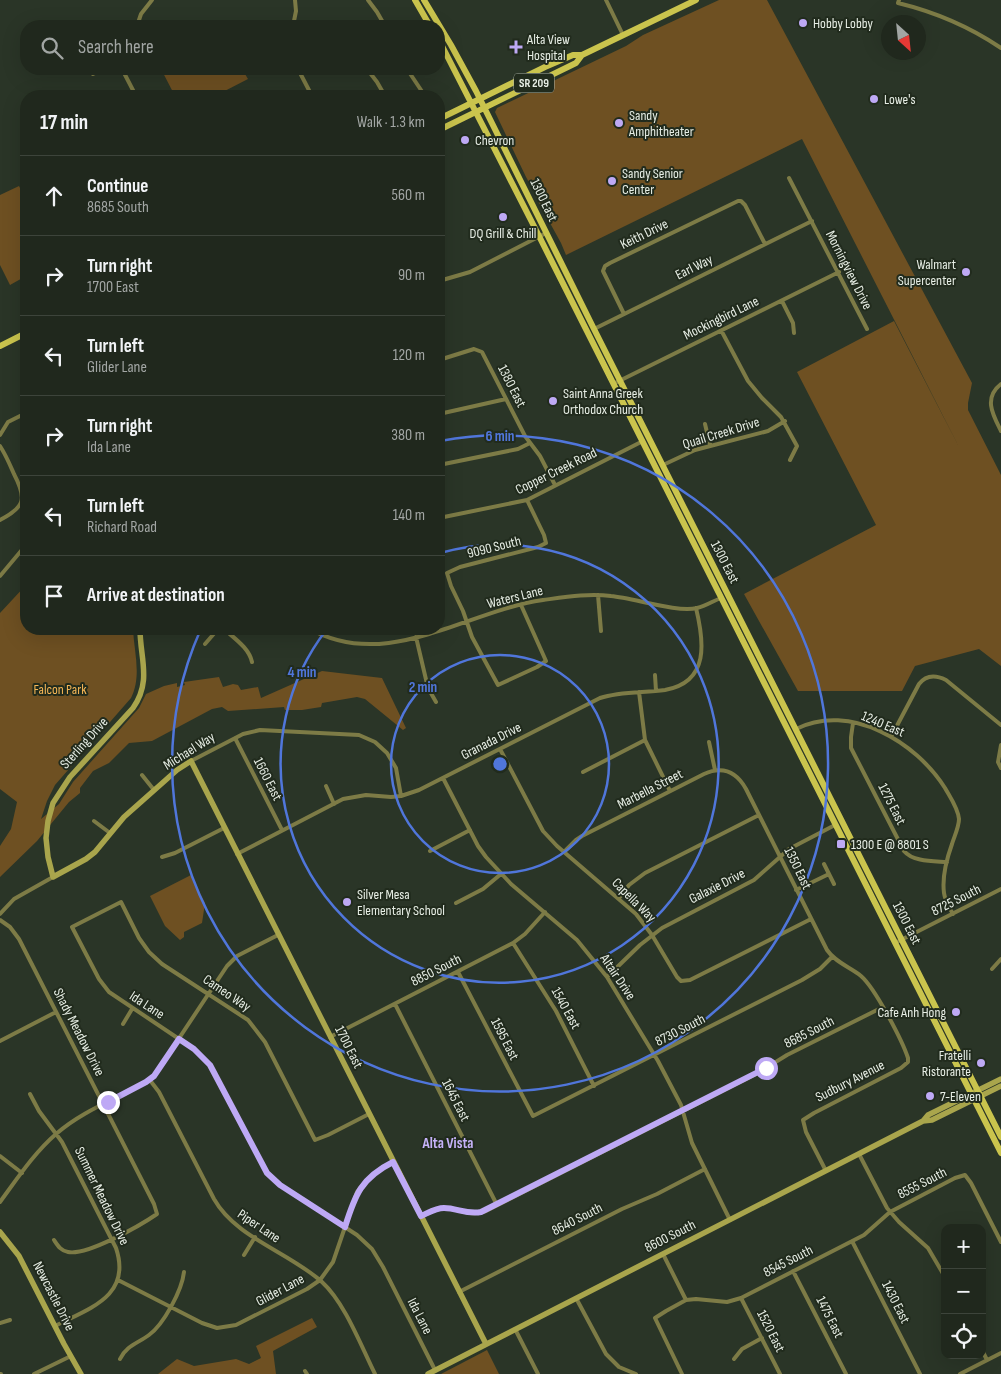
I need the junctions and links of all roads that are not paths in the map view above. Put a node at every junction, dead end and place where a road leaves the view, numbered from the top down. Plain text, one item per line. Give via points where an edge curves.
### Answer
1 (152, 0) edge
2 (295, 0) edge
3 (368, 0) edge
4 (415, 0) edge
5 (424, 0) edge
6 (606, 0) edge
7 (696, 0) edge
8 (898, 1) edge
9 (906, 2) edge
10 (139, 20) edge
11 (294, 20) edge
12 (382, 20) edge
13 (427, 20) edge
14 (436, 20) edge
15 (623, 34) junction
16 (445, 35) edge
17 (1001, 48) edge
18 (445, 52) edge
19 (582, 55) junction
20 (125, 75) edge
21 (301, 75) edge
22 (372, 75) edge
23 (411, 75) edge
24 (133, 90) edge
25 (309, 90) edge
26 (382, 90) edge
27 (421, 90) edge
28 (480, 98) junction
29 (471, 103) junction
30 (484, 108) junction
31 (476, 112) junction
32 (445, 114) edge
33 (445, 127) edge
34 (790, 178) dead end
35 (812, 222) junction
36 (546, 233) junction
37 (539, 236) junction
38 (765, 244) junction
39 (839, 272) junction
40 (445, 280) edge
41 (782, 301) junction
42 (624, 314) junction
43 (594, 329) junction
44 (867, 329) dead end
45 (721, 330) junction
46 (587, 332) junction
47 (794, 333) dead end
48 (20, 335) edge
49 (0, 346) edge
50 (445, 358) edge
51 (620, 380) junction
52 (613, 384) junction
53 (1001, 384) edge
54 (506, 400) junction
55 (445, 413) edge
56 (20, 416) edge
57 (785, 421) junction
58 (705, 424) dead end
59 (1001, 431) edge
60 (0, 436) edge
61 (649, 438) junction
62 (642, 442) junction
63 (530, 443) junction
64 (710, 445) junction
65 (0, 446) edge
66 (790, 460) dead end
67 (445, 464) edge
68 (663, 465) junction
69 (555, 485) junction
70 (20, 486) edge
71 (527, 500) junction
72 (20, 506) edge
73 (445, 517) edge
74 (0, 520) edge
75 (20, 552) edge
76 (0, 576) edge
77 (728, 594) junction
78 (598, 595) junction
79 (721, 598) junction
80 (521, 605) junction
81 (696, 608) junction
82 (467, 622) junction
83 (445, 628) edge
84 (601, 631) dead end
85 (141, 635) edge
86 (213, 635) edge
87 (231, 635) edge
88 (324, 635) edge
89 (423, 635) edge
90 (416, 637) junction
91 (205, 644) dead end
92 (252, 662) dead end
93 (654, 675) dead end
94 (656, 691) junction
95 (639, 692) junction
96 (436, 702) dead end
97 (853, 723) junction
98 (1001, 725) edge
99 (796, 729) junction
100 (891, 737) junction
101 (235, 738) junction
102 (644, 740) junction
103 (709, 742) dead end
104 (1001, 745) edge
105 (500, 749) junction
106 (191, 761) junction
107 (1001, 768) edge
108 (715, 770) junction
109 (583, 772) dead end
110 (142, 775) dead end
111 (443, 778) junction
112 (326, 786) dead end
113 (154, 790) junction
114 (670, 791) junction
115 (401, 796) junction
116 (334, 804) junction
117 (759, 815) junction
118 (94, 821) dead end
119 (842, 821) junction
120 (835, 825) junction
121 (224, 828) junction
122 (282, 830) junction
123 (470, 830) junction
124 (110, 833) junction
125 (430, 850) dead end
126 (564, 852) junction
127 (236, 854) junction
128 (162, 857) dead end
129 (780, 857) junction
130 (947, 862) junction
131 (824, 864) dead end
132 (501, 874) junction
133 (829, 874) junction
134 (53, 877) junction
135 (834, 884) dead end
136 (1001, 889) edge
137 (796, 890) junction
138 (619, 898) junction
139 (456, 903) dead end
140 (545, 912) junction
141 (0, 914) edge
142 (953, 914) junction
143 (811, 919) junction
144 (0, 920) edge
145 (72, 926) joint
146 (278, 935) junction
147 (652, 935) junction
148 (898, 942) junction
149 (513, 944) junction
150 (832, 957) junction
151 (1001, 959) edge
152 (992, 969) dead end
153 (458, 972) junction
154 (607, 977) junction
155 (208, 993) junction
156 (395, 1004) junction
157 (883, 1007) junction
158 (132, 1009) junction
159 (56, 1012) junction
160 (123, 1024) dead end
161 (330, 1037) junction
162 (1, 1039) edge
163 (179, 1039) junction
164 (655, 1055) junction
165 (149, 1079) junction
166 (1001, 1079) edge
167 (594, 1086) junction
168 (1001, 1086) edge
169 (30, 1094) dead end
170 (975, 1095) junction
171 (103, 1104) junction
172 (683, 1111) junction
173 (369, 1114) junction
174 (533, 1116) joint
175 (56, 1133) junction
176 (1001, 1137) edge
177 (1001, 1153) edge
178 (858, 1154) junction
179 (0, 1156) edge
180 (393, 1162) junction
181 (705, 1169) junction
182 (826, 1171) junction
183 (22, 1173) junction
184 (0, 1202) edge
185 (497, 1205) junction
186 (890, 1212) junction
187 (421, 1216) junction
188 (730, 1220) junction
189 (345, 1227) junction
190 (0, 1232) edge
191 (255, 1237) junction
192 (112, 1239) junction
193 (54, 1240) dead end
194 (852, 1241) junction
195 (1001, 1242) edge
196 (663, 1254) junction
197 (244, 1255) dead end
198 (941, 1270) edge
199 (793, 1271) junction
200 (184, 1272) dead end
201 (118, 1280) junction
202 (320, 1280) junction
203 (459, 1292) junction
204 (576, 1298) junction
205 (741, 1298) junction
206 (686, 1300) junction
207 (170, 1306) junction
208 (10, 1320) dead end
209 (0, 1323) edge
210 (55, 1326) junction
211 (515, 1329) junction
212 (762, 1338) junction
213 (486, 1344) junction
214 (1001, 1353) edge
215 (70, 1356) junction
216 (120, 1359) dead end
217 (734, 1359) dead end
218 (987, 1360) joint
219 (435, 1370) junction
220 (34, 1374) edge
221 (82, 1374) edge
222 (375, 1374) edge
223 (428, 1374) edge
224 (538, 1374) edge
225 (636, 1374) edge
226 (682, 1374) edge
227 (780, 1374) edge
228 (846, 1374) edge
229 (920, 1374) edge
230 (960, 1374) edge

1 - 10 street
2 - 11 street
3 - 12 street
4 - 13 main road
5 - 14 main road, 1300 East
6 - 15 street
7 - 15 main road, SR 209
8 - 9 street
9 - 17 street via 957,23
15 - 19 main road, SR 209
16 - 28 main road, 1300 East
18 - 29 main road, 1300 East
19 - 28 main road, SR 209 via 572,55
19 - 30 main road, SR 209 via 576,63
20 - 24 street
21 - 25 street
22 - 26 street
23 - 27 street
28 - 29 main road, SR 209
28 - 30 main road, 1300 East
29 - 31 main road, 1300 East
29 - 32 main road, SR 209
30 - 31 main road, SR 209
30 - 36 main road, 1300 East
31 - 33 main road, SR 209
31 - 37 main road, 1300 East
34 - 35 street, Morningview Drive
35 - 38 street, Earl Way
35 - 39 street, Morningview Drive
36 - 37 street
36 - 43 main road, 1300 East
37 - 40 street via 470,272
37 - 46 main road, 1300 East
38 - 42 street, Earl Way
38 - 42 street, Keith Drive via 741,201 733,202 603,268
39 - 41 street, Mockingbird Lane
39 - 44 street, Morningview Drive
41 - 45 street, Mockingbird Lane
41 - 47 street via 793,323
42 - 43 street, Earl Way
43 - 46 street, Earl Way
43 - 51 main road, 1300 East
45 - 51 street, Mockingbird Lane
45 - 57 street via 748,381
46 - 52 main road, 1300 East
48 - 49 main road
50 - 54 street, 1380 East via 479,350
51 - 52 street, Mockingbird Lane
51 - 61 main road, 1300 East
52 - 62 main road, 1300 East
53 - 59 street via 990,402
54 - 55 street
54 - 63 street, 1380 East
56 - 60 street via 8,422
57 - 64 street, Quail Creek Drive via 768,431
57 - 66 street via 797,446
58 - 64 street
61 - 62 street, Copper Creek Road
61 - 68 main road, 1300 East
62 - 69 street, Copper Creek Road
62 - 79 main road, 1300 East
63 - 67 street via 518,449
63 - 69 street, 1380 East
64 - 68 street, Quail Creek Drive
65 - 70 street
68 - 77 main road, 1300 East
69 - 71 street, Copper Creek Road
71 - 73 street, Copper Creek Road
71 - 82 street, 9090 South via 546,543 447,573
72 - 74 street
75 - 76 street
77 - 79 street, Waters Lane
77 - 99 main road, 1300 East
78 - 80 street, Waters Lane
78 - 81 street, Waters Lane
78 - 84 street
79 - 81 street, Waters Lane
79 - 120 main road, 1300 East
80 - 82 street, Waters Lane
80 - 82 street via 546,660 498,686
81 - 94 street, Granada Drive via 703,641 699,664 683,683
82 - 83 street, Waters Lane
85 - 134 street, Sterling Drive via 144,673 139,697 133,708 63,786 50,812 47,848
86 - 91 street
87 - 92 street via 246,648
88 - 90 street, Waters Lane via 356,644 386,644
89 - 90 street, Waters Lane
90 - 96 street via 428,688
93 - 94 street
94 - 95 street, Granada Drive
95 - 102 street
95 - 105 street, Granada Drive via 600,698
97 - 99 street, 1240 East via 810,722
97 - 100 street, 1240 East
97 - 130 street, 1275 East via 851,748 904,851 915,858
98 - 100 street via 951,684 931,676 922,680
99 - 119 main road, 1300 East
100 - 130 street, 1240 East via 919,757 939,780 958,813
101 - 106 street, Michael Way
101 - 115 street, Michael Way via 260,730 359,735 375,742 387,753 396,768
101 - 122 street, 1660 East
102 - 109 street
102 - 114 street
103 - 108 street
104 - 107 street via 998,762
105 - 111 street, Granada Drive
105 - 126 street, Capella Way via 538,824
106 - 113 street, Michael Way
106 - 121 street, 1700 East
108 - 114 street, Marbella Street
108 - 117 street, 1350 East via 738,776
110 - 113 street
111 - 115 street, Granada Drive
111 - 123 street, Altair Drive
112 - 116 street
113 - 124 street, Michael Way
114 - 126 street, Marbella Street via 582,836
115 - 116 street, Granada Drive via 356,796
116 - 122 street, Granada Drive
117 - 129 street, 1350 East
117 - 138 street via 645,873
118 - 124 street
119 - 120 street, Galaxie Drive
119 - 148 main road, 1300 East
120 - 129 street, Galaxie Drive via 797,844
120 - 148 main road, 1300 East
121 - 127 street, 1700 East
121 - 128 street
122 - 127 street, Granada Drive
123 - 125 street
123 - 132 street, Altair Drive
124 - 134 street, Michael Way via 86,859
126 - 138 street, Capella Way
127 - 146 street, 1700 East
129 - 137 street, 1350 East
129 - 147 street, Galaxie Drive via 754,880
130 - 142 street via 944,893
131 - 133 street
132 - 139 street via 483,889
132 - 140 street, Altair Drive
133 - 135 street
133 - 137 street
134 - 141 street, Michael Way via 14,899
136 - 142 street, 8725 South
137 - 143 street, 1350 East
138 - 147 street, Capella Way
140 - 149 street, 8850 South
140 - 154 street, Altair Drive via 577,940
142 - 148 street, 8725 South
143 - 147 street, Capella Way via 686,981 676,977
143 - 150 street, 1350 East
144 - 159 street, Shady Meadow Drive via 16,933
145 - 155 street, Cameo Way via 120,902 149,952
145 - 158 street, Ida Lane via 104,986
146 - 155 street via 232,960
146 - 161 street, 1700 East
147 - 154 street, Galaxie Drive
148 - 170 main road, 1300 East
149 - 153 street, 8850 South
149 - 167 street, 1540 East via 556,1011
150 - 157 street via 861,976
150 - 164 street, 8730 South via 802,980
151 - 152 street
153 - 156 street, 8850 South
153 - 174 street, 1595 East
154 - 164 street, Altair Drive
155 - 163 street
155 - 173 street, Cameo Way via 248,1020 260,1034 316,1140
156 - 161 street, 8850 South
156 - 185 street, 1645 East
157 - 172 street, 8685 South
157 - 182 street, Sudbury Avenue via 908,1062 803,1120
158 - 160 street
158 - 163 street, Ida Lane
159 - 162 street
159 - 171 street, Shady Meadow Drive
161 - 173 street, 1700 East
163 - 165 street
163 - 189 street, Ida Lane via 210,1065 267,1173
164 - 167 street, 8730 South
164 - 172 street, Altair Drive
165 - 171 street
165 - 191 street, Piper Lane via 163,1099 218,1206 229,1219
166 - 170 street, 8600 South
167 - 174 street, 8730 South
168 - 170 street, 8600 South
169 - 175 street, Summer Meadow Drive
170 - 176 main road, 1300 East
170 - 177 main road, 1300 East
170 - 178 street, 8600 South via 932,1120 923,1121
171 - 175 street
171 - 192 street, Shady Meadow Drive via 157,1214
172 - 181 street, Altair Drive via 690,1137
172 - 185 street, 8685 South
173 - 180 street, 1700 East
175 - 183 street
175 - 192 street, Summer Meadow Drive
178 - 182 street, 8600 South
178 - 186 street
179 - 183 street
180 - 187 street, 1700 East
180 - 189 street, Glider Lane via 364,1182 352,1203
181 - 188 street, Altair Drive
181 - 203 street, 8640 South
182 - 188 street, 8600 South
183 - 184 street
185 - 187 street, 8685 South via 475,1214 445,1208
186 - 194 street, 8545 South
186 - 195 street, 8555 South via 966,1175
186 - 198 street via 928,1248
187 - 203 street, 1700 East
188 - 196 street, 8600 South
189 - 202 street, Glider Lane via 333,1262
189 - 219 street, Ida Lane via 365,1242 378,1258
190 - 210 street, Newcastle Drive via 19,1256
191 - 197 street
191 - 202 street, Piper Lane
192 - 193 street via 72,1253 58,1247
192 - 201 street, Summer Meadow Drive via 119,1256
194 - 199 street, 8545 South
194 - 229 street, 1430 East
196 - 204 street, 8600 South
196 - 206 street
199 - 205 street, 8545 South
199 - 228 street, 1475 East
200 - 207 street via 182,1284
201 - 207 street, Glider Lane
201 - 210 street via 103,1301
202 - 207 street, Glider Lane via 244,1322 227,1327 217,1328 202,1323
202 - 222 street, Piper Lane via 335,1297
203 - 213 street, 1700 East
204 - 211 street, 8600 South
204 - 225 street via 606,1354
205 - 206 street, 8545 South via 719,1303
205 - 212 street, 1520 East
206 - 226 street via 655,1318
207 - 216 street via 159,1326 128,1348
208 - 209 street
210 - 215 street, Newcastle Drive
211 - 213 street, 8600 South
211 - 224 street
212 - 217 street via 742,1349
212 - 227 street, 1520 East
213 - 219 street, 8600 South
214 - 218 street
215 - 220 street
215 - 221 street, Newcastle Drive
218 - 230 street
219 - 223 street, 8600 South

